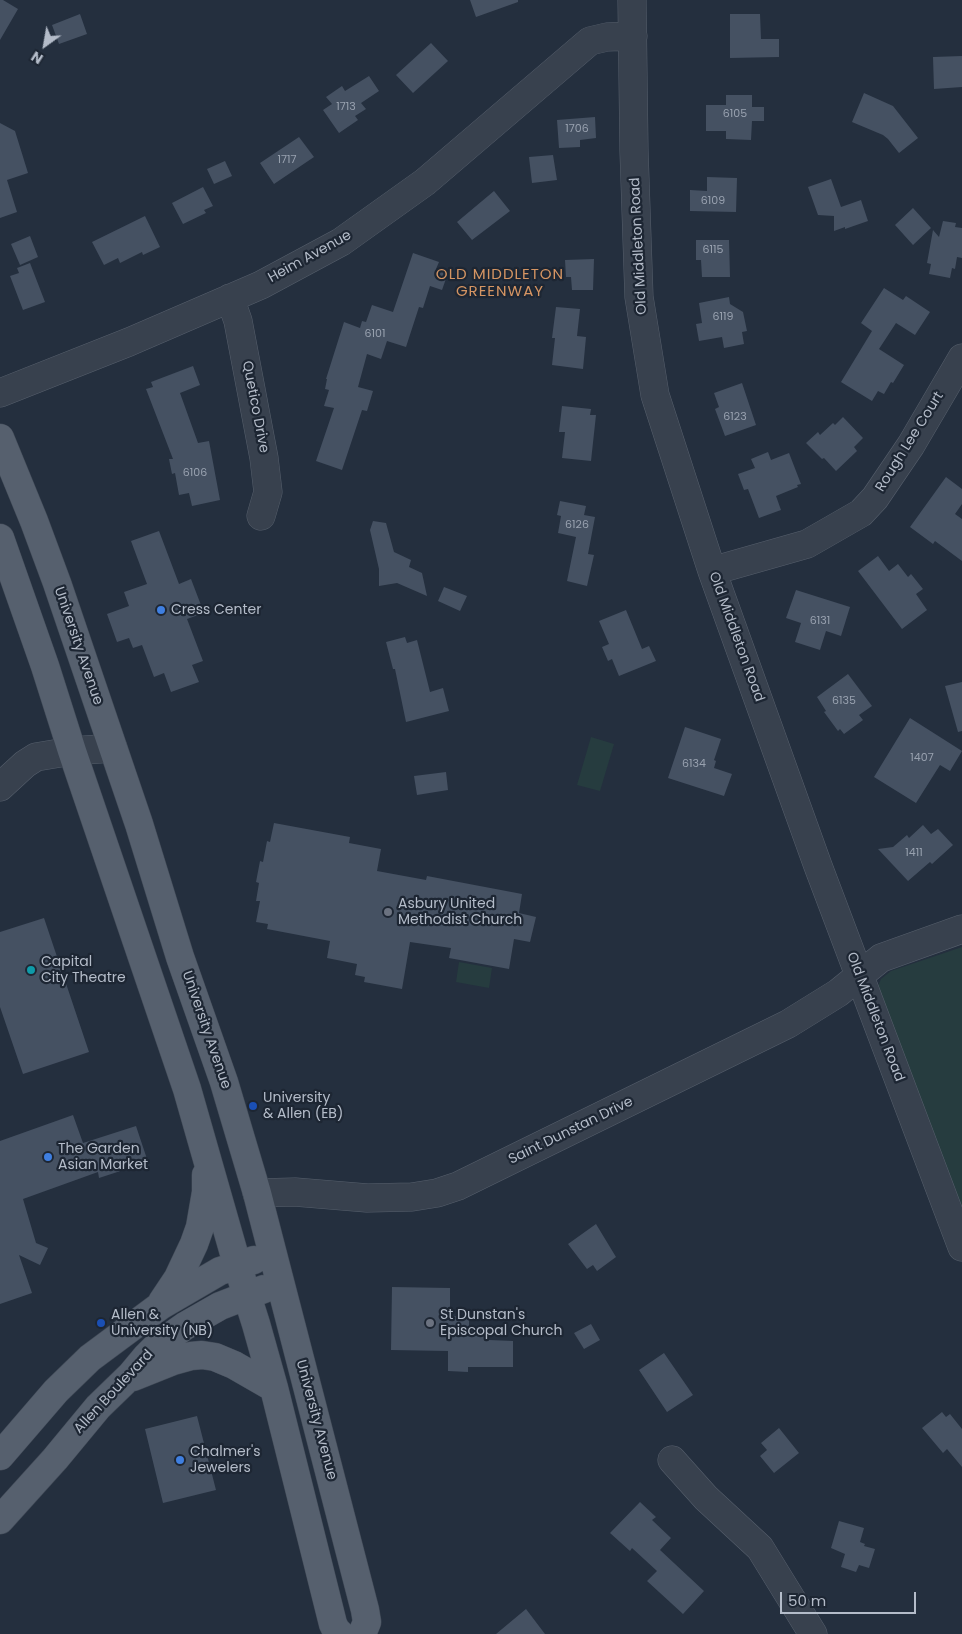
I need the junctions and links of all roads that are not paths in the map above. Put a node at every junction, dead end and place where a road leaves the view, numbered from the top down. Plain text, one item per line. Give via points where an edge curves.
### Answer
1 (632, 0) edge
2 (633, 36) junction
3 (230, 298) junction
4 (962, 358) edge
5 (0, 392) edge
6 (0, 438) edge
7 (260, 516) dead end
8 (0, 538) edge
9 (712, 571) junction
10 (113, 748) junction
11 (72, 751) junction
12 (13, 760) edge
13 (0, 787) edge
14 (962, 929) edge
15 (860, 975) junction
16 (206, 1154) junction
17 (257, 1193) junction
18 (962, 1247) edge
19 (272, 1255) junction
20 (237, 1264) junction
21 (280, 1284) junction
22 (247, 1294) junction
23 (160, 1306) junction
24 (126, 1379) junction
25 (274, 1388) junction
26 (0, 1456) edge
27 (672, 1460) dead end
28 (0, 1520) edge
29 (340, 1634) edge
30 (362, 1634) edge
31 (813, 1634) edge

1 - 2 street, Old Middleton Road
2 - 3 street, Heim Avenue via 590,41 425,182 341,242
2 - 9 street, Old Middleton Road via 639,297 655,395
3 - 5 street, Heim Avenue via 129,342
3 - 7 street, Quetico Drive via 238,321 264,458 268,492
4 - 9 street, Rough Lee Court via 911,445 861,513 807,544
6 - 10 main road, University Avenue via 34,520
8 - 11 main road
9 - 15 street, Old Middleton Road
10 - 11 street
10 - 17 main road, University Avenue via 224,1082
11 - 12 street
11 - 16 main road via 165,1020
12 - 13 street
14 - 15 street, Saint Dunstan Drive via 881,958
15 - 17 street, Saint Dunstan Drive via 838,993 788,1024 458,1186 428,1195 376,1198 287,1191
15 - 18 street, Old Middleton Road
16 - 20 main road
16 - 23 main road via 206,1192 200,1227 178,1278
17 - 19 main road, University Avenue
19 - 20 main road
19 - 21 main road, University Avenue
20 - 22 main road
20 - 23 main road
21 - 22 main road, Allen Boulevard
21 - 30 main road, University Avenue via 367,1617
22 - 24 main road, Allen Boulevard via 173,1334 146,1356
22 - 25 main road
23 - 26 main road via 90,1358 56,1391
24 - 25 main road via 173,1361 202,1355 234,1364
24 - 28 main road, Allen Boulevard
25 - 29 main road via 333,1624
27 - 31 street via 706,1498 760,1548

